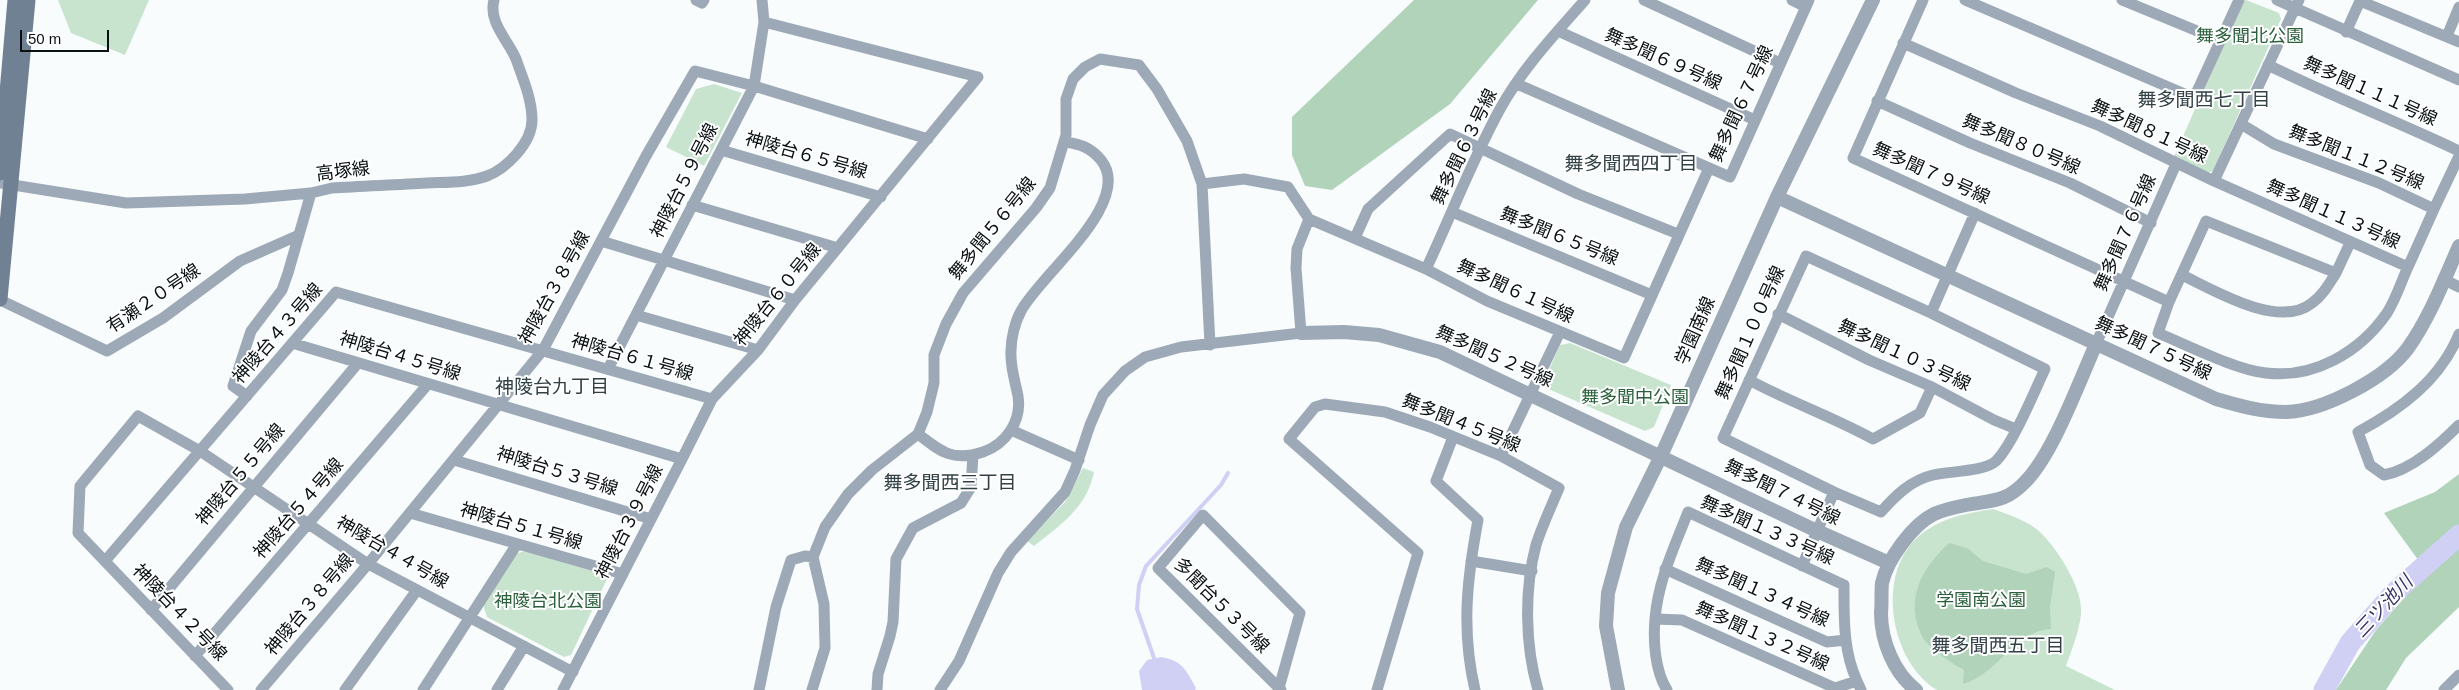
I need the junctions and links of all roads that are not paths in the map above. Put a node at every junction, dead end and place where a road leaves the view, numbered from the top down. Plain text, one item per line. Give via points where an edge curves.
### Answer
1 (15, 0) edge
2 (28, 0) edge
3 (494, 0) edge
4 (696, 0) edge
5 (704, 0) edge
6 (762, 0) edge
7 (1585, 0) edge
8 (1644, 0) edge
9 (1792, 0) edge
10 (1873, 0) edge
11 (1923, 0) edge
12 (1965, 0) edge
13 (2122, 0) edge
14 (2239, 0) edge
15 (2277, 0) edge
16 (1808, 3) edge
17 (2297, 4) edge
18 (2459, 7) edge
19 (764, 22) junction
20 (1558, 31) junction
21 (2346, 32) junction
22 (2447, 36) junction
23 (2219, 40) junction
24 (2459, 42) edge
25 (1903, 43) junction
26 (1780, 64) junction
27 (2268, 66) junction
28 (2459, 80) edge
29 (1517, 84) junction
30 (754, 86) junction
31 (1877, 101) junction
32 (1755, 120) junction
33 (2241, 124) junction
34 (928, 139) junction
35 (1065, 142) junction
36 (1479, 149) junction
37 (721, 150) junction
38 (2459, 151) edge
39 (2459, 156) edge
40 (2176, 164) junction
41 (1709, 168) junction
42 (0, 173) edge
43 (2214, 181) junction
44 (5, 184) edge
45 (1202, 184) junction
46 (311, 193) junction
47 (881, 197) junction
48 (1777, 197) junction
49 (692, 205) junction
50 (2434, 209) junction
51 (1452, 212) junction
52 (1975, 213) junction
53 (1309, 220) junction
54 (2151, 223) junction
55 (1678, 234) junction
56 (300, 235) junction
57 (1354, 238) junction
58 (601, 241) junction
59 (2350, 243) junction
60 (2459, 246) edge
61 (838, 248) junction
62 (665, 259) junction
63 (2408, 267) junction
64 (1426, 269) junction
65 (2336, 273) junction
66 (1948, 274) junction
67 (2182, 275) junction
68 (2444, 279) junction
69 (2124, 282) junction
70 (2459, 287) edge
71 (1652, 295) junction
72 (0, 299) edge
73 (795, 300) junction
74 (2169, 302) junction
75 (1931, 313) junction
76 (1778, 314) junction
77 (636, 315) junction
78 (1560, 332) junction
79 (1301, 333) junction
80 (2458, 337) edge
81 (292, 343) junction
82 (2096, 344) junction
83 (1210, 345) junction
84 (543, 350) junction
85 (758, 350) junction
86 (358, 362) junction
87 (608, 369) junction
88 (1749, 380) junction
89 (428, 384) junction
90 (1932, 387) junction
91 (1531, 393) junction
92 (247, 396) junction
93 (712, 399) junction
94 (498, 405) junction
95 (2459, 425) edge
96 (2016, 429) junction
97 (1011, 430) junction
98 (918, 434) junction
99 (1453, 438) junction
100 (200, 451) junction
101 (973, 455) junction
102 (1501, 456) junction
103 (1661, 456) junction
104 (682, 459) junction
105 (454, 460) junction
106 (1079, 460) junction
107 (254, 488) junction
108 (1834, 492) junction
109 (410, 513) junction
110 (651, 518) junction
111 (309, 524) junction
112 (1817, 531) junction
113 (517, 544) junction
114 (813, 558) junction
115 (105, 561) junction
116 (1471, 561) junction
117 (1889, 562) junction
118 (368, 564) junction
119 (1802, 566) junction
120 (1664, 569) junction
121 (1532, 571) junction
122 (623, 574) junction
123 (417, 590) junction
124 (151, 610) junction
125 (470, 618) junction
126 (1654, 619) junction
127 (1846, 640) junction
128 (524, 646) junction
129 (195, 656) junction
130 (573, 672) junction
131 (2459, 675) edge
132 (1859, 686) edge
133 (1280, 689) edge
134 (228, 690) edge
135 (261, 690) edge
136 (345, 690) edge
137 (423, 690) edge
138 (497, 690) edge
139 (564, 690) edge
140 (759, 690) edge
141 (812, 690) edge
142 (877, 690) edge
143 (940, 690) edge
144 (1377, 690) edge
145 (1475, 690) edge
146 (1538, 690) edge
147 (1618, 690) edge
148 (1667, 690) edge
149 (1916, 690) edge
150 (2444, 690) edge

1 - 42 main road
2 - 44 main road
3 - 46 street, 高塚線 via 492,8 500,32 515,56 531,100 532,123 526,142 500,170 463,182 332,188
4 - 5 street via 702,3
6 - 19 street, 神陵台５９号線
7 - 20 street, 舞多聞６３号線
8 - 26 street
9 - 16 street
10 - 48 street, 学園南線
11 - 25 street, 舞多聞７９号線
12 - 23 street via 2194,98
13 - 23 street
14 - 23 street
15 - 17 street
16 - 26 street, 舞多聞６７号線
17 - 21 street
17 - 27 street, 舞多聞８１号線
18 - 22 street
19 - 30 street, 神陵台５９号線
19 - 34 street via 978,77
20 - 29 street, 舞多聞６３号線
20 - 32 street, 舞多聞６９号線
21 - 22 street via 2360,1
21 - 28 street
22 - 24 street
25 - 31 street, 舞多聞７９号線
25 - 40 street, 舞多聞８１号線 via 2100,126
26 - 32 street, 舞多聞６７号線
27 - 33 street, 舞多聞８１号線
27 - 38 street, 舞多聞１１１号線
29 - 36 street, 舞多聞６３号線
29 - 41 street, 舞多聞６７号線
30 - 34 street, 神陵台３８号線
30 - 37 street, 神陵台５９号線
30 - 58 street, 神陵台３８号線 via 695,70
31 - 52 street, 舞多聞７９号線 via 1853,158
31 - 54 street, 舞多聞８０号線 via 2070,183
32 - 41 street, 舞多聞６７号線 via 1730,177
33 - 43 street, 舞多聞８１号線
33 - 50 street, 舞多聞１１２号線 via 2274,144
34 - 47 street, 神陵台６０号線
35 - 45 street, 舞多聞５６号線 via 1066,99 1072,79 1100,59 1139,66 1157,89 1187,141
35 - 97 street via 1079,144 1094,153 1105,165 1109,183 1100,212 1020,312 1011,351 1018,398 1018,412
35 - 98 street, 舞多聞５６号線 via 1050,188 963,293 946,324 934,355 934,383
36 - 51 street, 舞多聞６３号線
36 - 55 street
36 - 57 street via 1450,134 1368,209
37 - 47 street, 神陵台６５号線
37 - 49 street, 神陵台５９号線
39 - 50 street, 舞多聞１１２号線
40 - 43 street, 舞多聞８１号線
40 - 54 street, 舞多聞７６号線
41 - 55 street, 舞多聞６１号線
43 - 59 street, 舞多聞１１３号線
44 - 46 street, 高塚線 via 126,203
44 - 72 main road
45 - 53 street via 1244,179 1288,187
45 - 83 street, 舞多聞５６号線
46 - 56 street
47 - 61 street, 神陵台６０号線
48 - 66 street, 舞多聞７５号線
48 - 103 street, 学園南線
49 - 61 street
49 - 62 street, 神陵台５９号線
50 - 63 street, 舞多聞１１３号線
51 - 64 street, 舞多聞６３号線
51 - 71 street, 舞多聞６５号線
52 - 66 street
52 - 69 street, 舞多聞７９号線
53 - 57 street, 舞多聞６１号線
53 - 79 street via 1298,249 1296,268
54 - 69 street, 舞多聞７６号線
55 - 71 street, 舞多聞６１号線
56 - 72 street, 有瀬２０号線 via 240,261 163,318 106,351
56 - 92 street via 282,290 251,331 233,386
57 - 64 street, 舞多聞６１号線
58 - 62 street
58 - 84 street, 神陵台３８号線
59 - 63 street, 舞多聞１１３号線
59 - 65 street
60 - 68 street, 舞多聞７５号線
61 - 73 street, 神陵台６０号線
62 - 73 street
62 - 77 street, 神陵台５９号線
63 - 74 street via 2388,312 2369,334 2350,351 2312,370 2264,373 2158,333
64 - 78 street, 舞多聞６１号線 via 1487,301
65 - 67 street via 2311,305 2284,312 2253,307
65 - 67 street via 2206,221
66 - 75 street
66 - 82 street, 舞多聞７５号線
67 - 74 street
68 - 70 street
68 - 82 street, 舞多聞７５号線 via 2407,349 2381,374 2345,395 2289,412 2257,411 2216,399
69 - 74 street, 舞多聞７９号線
69 - 82 street, 舞多聞７６号線
71 - 78 street, 舞多聞６１号線 via 1624,358
73 - 85 street, 神陵台６０号線
75 - 76 street, 舞多聞１００号線 via 1806,256
75 - 96 street via 2045,369
76 - 88 street, 舞多聞１００号線
76 - 90 street, 舞多聞１０３号線 via 1869,360
77 - 85 street
77 - 87 street, 神陵台５９号線
78 - 91 street
79 - 83 street
79 - 91 street, 舞多聞５２号線 via 1344,332 1411,342
80 - 95 street via 2442,366 2418,392 2387,416 2358,432 2370,465 2384,475 2412,463
81 - 84 street, 神陵台４３号線 via 336,292
81 - 86 street, 神陵台４５号線
81 - 92 street, 神陵台４３号線
82 - 117 street via 2048,450 2025,482 1999,501 1933,514 1911,532
83 - 106 street via 1181,347 1145,357 1125,370 1103,395
84 - 87 street, 神陵台６１号線
84 - 94 street, 神陵台３８号線
85 - 93 street, 神陵台６０号線
86 - 89 street, 神陵台４５号線
86 - 107 street, 神陵台５５号線
87 - 93 street, 神陵台６１号線
88 - 90 street via 1783,398 1837,419 1873,439 1920,413
88 - 108 street, 舞多聞１００号線 via 1723,438
89 - 94 street, 神陵台４５号線
89 - 111 street, 神陵台５４号線
90 - 96 street, 舞多聞１０３号線
91 - 102 street
91 - 103 street, 舞多聞５２号線
92 - 100 street, 神陵台４３号線
93 - 104 street, 神陵台６０号線
94 - 104 street, 神陵台３９号線
94 - 105 street, 神陵台３８号線
96 - 108 street via 1996,461 1978,468 1932,475 1915,482 1897,494 1881,512
97 - 101 street via 991,449
97 - 106 street
98 - 101 street via 956,457
98 - 114 street via 872,470 848,494 825,527
99 - 102 street, 舞多聞４５号線
99 - 116 street via 1436,481 1478,520
99 - 144 street, 舞多聞４５号線 via 1386,412 1325,404 1315,407 1289,439 1418,553
100 - 107 street, 神陵台４４号線
100 - 115 street, 神陵台４３号線
100 - 115 street, 神陵台４２号線 via 138,416 80,486 78,533
101 - 142 street via 971,487 961,503 913,528 896,559 893,622 878,674
102 - 121 street, 舞多聞４５号線 via 1559,488 1536,545
103 - 112 street, 舞多聞７４号線
103 - 147 street, 学園南線 via 1626,526 1608,592 1606,626
104 - 110 street, 神陵台３９号線
105 - 109 street, 神陵台３８号線
105 - 110 street, 神陵台５３号線
106 - 143 street via 1065,492 1011,552 998,573 959,661
107 - 111 street, 神陵台４４号線
107 - 124 street, 神陵台５５号線
108 - 112 street
109 - 113 street, 神陵台５１号線
109 - 118 street, 神陵台３８号線
110 - 122 street, 神陵台３９号線
111 - 118 street, 神陵台４４号線
111 - 129 street, 神陵台５４号線
112 - 117 street, 舞多聞７４号線
112 - 119 street
113 - 122 street, 神陵台５１号線
113 - 125 street
114 - 140 street via 805,556 791,560 776,607
114 - 141 street via 826,626 825,648
115 - 124 street, 神陵台４２号線
116 - 121 street
116 - 145 street via 1466,594 1467,650
117 - 149 street via 1882,583 1881,626 1889,653 1907,683
118 - 123 street, 神陵台４４号線
118 - 135 street, 神陵台３８号線
119 - 120 street, 舞多聞１３３号線 via 1688,512
119 - 127 street, 舞多聞１３３号線 via 1844,585
120 - 126 street, 舞多聞１３３号線
120 - 127 street, 舞多聞１３４号線 via 1827,642
121 - 146 street, 舞多聞４５号線 via 1528,619 1532,670
122 - 130 street, 神陵台３９号線
123 - 125 street, 神陵台４４号線
123 - 136 street
124 - 129 street, 神陵台４２号線
125 - 128 street, 神陵台４４号線
125 - 137 street
126 - 132 street, 舞多聞１３２号線 via 1682,620 1835,688
126 - 148 street via 1657,658
127 - 132 street, 舞多聞１３３号線 via 1851,668
128 - 130 street, 神陵台４４号線
128 - 138 street
129 - 134 street, 神陵台４２号線
130 - 139 street, 神陵台３９号線
131 - 150 street
133 - 133 street, 多聞台５３号線 via 1300,614 1202,515 1158,568

